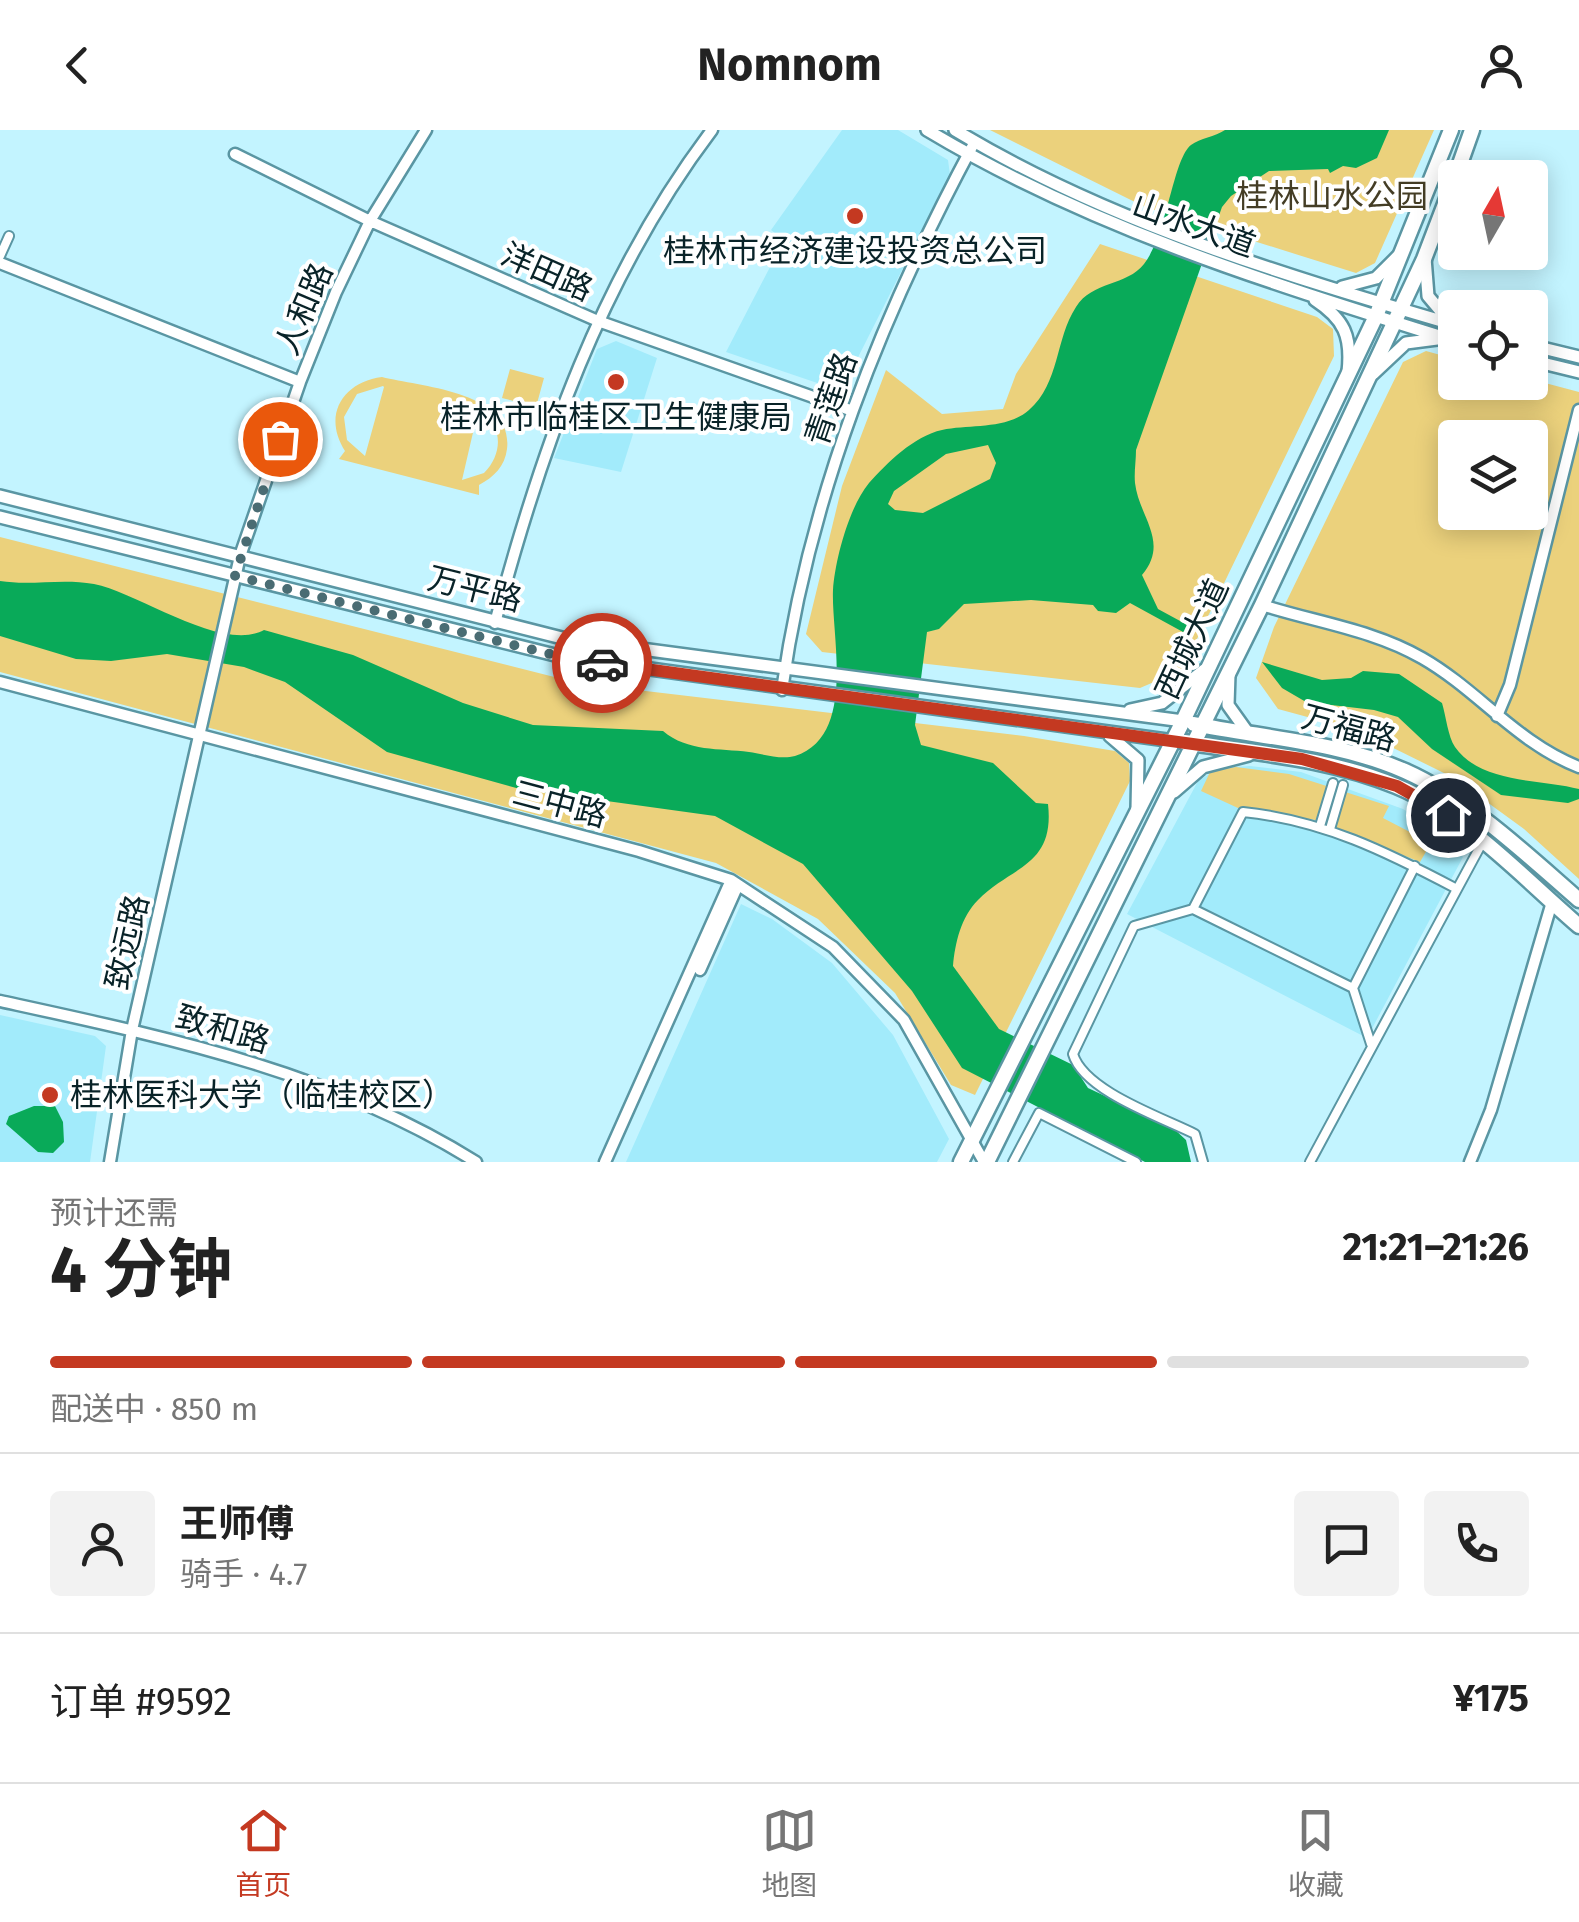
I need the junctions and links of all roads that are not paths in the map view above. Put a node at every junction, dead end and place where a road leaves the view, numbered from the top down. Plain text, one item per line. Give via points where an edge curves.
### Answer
1 (426, 130) edge
2 (712, 130) edge
3 (927, 130) edge
4 (955, 130) edge
5 (1451, 130) edge
6 (1472, 130) edge
7 (975, 142) junction
8 (235, 154) dead end
9 (968, 155) junction
10 (1461, 160) edge
11 (370, 221) junction
12 (1438, 222) edge
13 (9, 236) dead end
14 (1408, 246) junction
15 (1425, 256) junction
16 (0, 260) edge
17 (1322, 284) junction
18 (1303, 293) junction
19 (1438, 307) edge
20 (1379, 310) junction
21 (1397, 315) junction
22 (598, 321) junction
23 (1438, 321) edge
24 (1438, 334) edge
25 (1438, 341) edge
26 (1548, 349) edge
27 (1579, 357) edge
28 (1548, 364) edge
29 (1579, 372) edge
30 (1347, 376) junction
31 (1367, 380) junction
32 (300, 382) junction
33 (850, 410) junction
34 (1579, 410) edge
35 (0, 496) edge
36 (0, 517) edge
37 (240, 556) junction
38 (235, 576) junction
39 (1264, 602) junction
40 (496, 623) junction
41 (1211, 663) junction
42 (1229, 670) junction
43 (784, 671) junction
44 (0, 682) edge
45 (782, 690) junction
46 (1109, 712) junction
47 (1498, 714) junction
48 (1183, 722) junction
49 (1200, 725) junction
50 (1096, 731) junction
51 (1248, 733) junction
52 (202, 734) junction
53 (1174, 741) junction
54 (1190, 743) junction
55 (1264, 754) junction
56 (1579, 765) edge
57 (1137, 813) junction
58 (1156, 815) junction
59 (1320, 826) junction
60 (1330, 829) junction
61 (1482, 842) junction
62 (1415, 866) junction
63 (735, 882) junction
64 (1457, 888) junction
65 (1579, 900) edge
66 (1552, 902) junction
67 (1194, 910) junction
68 (1579, 926) edge
69 (1353, 988) junction
70 (0, 1001) edge
71 (132, 1030) junction
72 (1371, 1044) junction
73 (971, 1142) junction
74 (110, 1162) edge
75 (476, 1162) edge
76 (609, 1162) edge
77 (961, 1162) edge
78 (985, 1162) edge
79 (1014, 1162) edge
80 (1136, 1162) edge
81 (1203, 1162) edge
82 (1310, 1162) edge
83 (1470, 1162) edge

1 - 11 street, 人和路
2 - 22 street via 644,232
3 - 9 main road, 山水大道
4 - 7 main road, 山水大道
5 - 14 highway, 西城大道
6 - 10 highway, 西城大道
7 - 9 street, 青莲路
7 - 17 main road, 山水大道 via 1118,212
8 - 11 street, 洋田路
9 - 18 main road, 山水大道 via 1146,240
9 - 33 street, 青莲路 via 893,305
11 - 22 street, 洋田路
11 - 32 street, 人和路
12 - 15 highway, 西城大道
13 - 16 street
14 - 17 main road via 1365,284
14 - 20 highway, 西城大道
15 - 19 main road via 1428,296
15 - 21 highway, 西城大道
16 - 32 street
17 - 20 main road, 山水大道
18 - 20 main road, 山水大道
18 - 30 main road via 1342,320
20 - 21 main road, 山水大道
20 - 30 highway, 西城大道
21 - 23 main road, 山水大道
21 - 24 main road, 山水大道
21 - 31 highway, 西城大道
22 - 33 street, 洋田路
22 - 40 street via 526,510
25 - 31 main road via 1406,343
26 - 27 main road
28 - 29 main road
30 - 41 highway, 西城大道
31 - 39 highway, 西城大道
32 - 37 street, 人和路
33 - 43 street, 青莲路
34 - 47 street
35 - 37 main road, 万平路
36 - 38 main road, 万平路
37 - 38 street, 人和路
37 - 40 main road, 万平路
38 - 45 main road, 万平路 via 562,657
38 - 52 street, 致远路
39 - 42 highway, 西城大道
39 - 47 street via 1420,656
40 - 43 main road, 万平路
41 - 46 main road via 1162,703
41 - 48 highway, 西城大道
42 - 49 highway, 西城大道
42 - 51 main road via 1228,704
43 - 45 street, 青莲路
43 - 46 main road, 万平路
44 - 52 street, 三中路
45 - 50 main road, 万平路
46 - 48 main road, 万平路
47 - 56 street
48 - 49 highway, 万福路
48 - 53 highway, 西城大道
49 - 51 highway, 万福路
49 - 54 highway, 西城大道
50 - 53 main road, 万平路
50 - 57 main road via 1119,740 1138,760
51 - 65 highway, 万福路 via 1405,771 1456,799
52 - 63 street, 三中路
52 - 71 street, 致远路
53 - 54 highway, 万福路
53 - 57 highway, 西城大道
54 - 55 highway, 万福路
54 - 58 highway, 西城大道
55 - 58 main road via 1203,767
55 - 61 highway, 万福路 via 1397,786
57 - 73 highway, 西城大道
58 - 78 highway, 西城大道
59 - 60 street
59 - 60 street via 1338,784
59 - 67 street via 1243,812
60 - 62 street
61 - 64 street
61 - 66 highway, 万福路
62 - 64 street
62 - 69 street
63 - 73 street, 三中路 via 833,947 904,1020
63 - 76 street
64 - 72 street
66 - 68 highway, 万福路
66 - 83 street
67 - 69 street
67 - 81 street via 1134,926 1073,1054 1092,1083 1195,1134
69 - 72 street
70 - 71 street, 致和路
71 - 74 street, 致远路
71 - 75 street, 致和路 via 319,1085
72 - 82 street
73 - 77 highway, 西城大道
73 - 78 street, 三中路
79 - 80 street via 1039,1113

